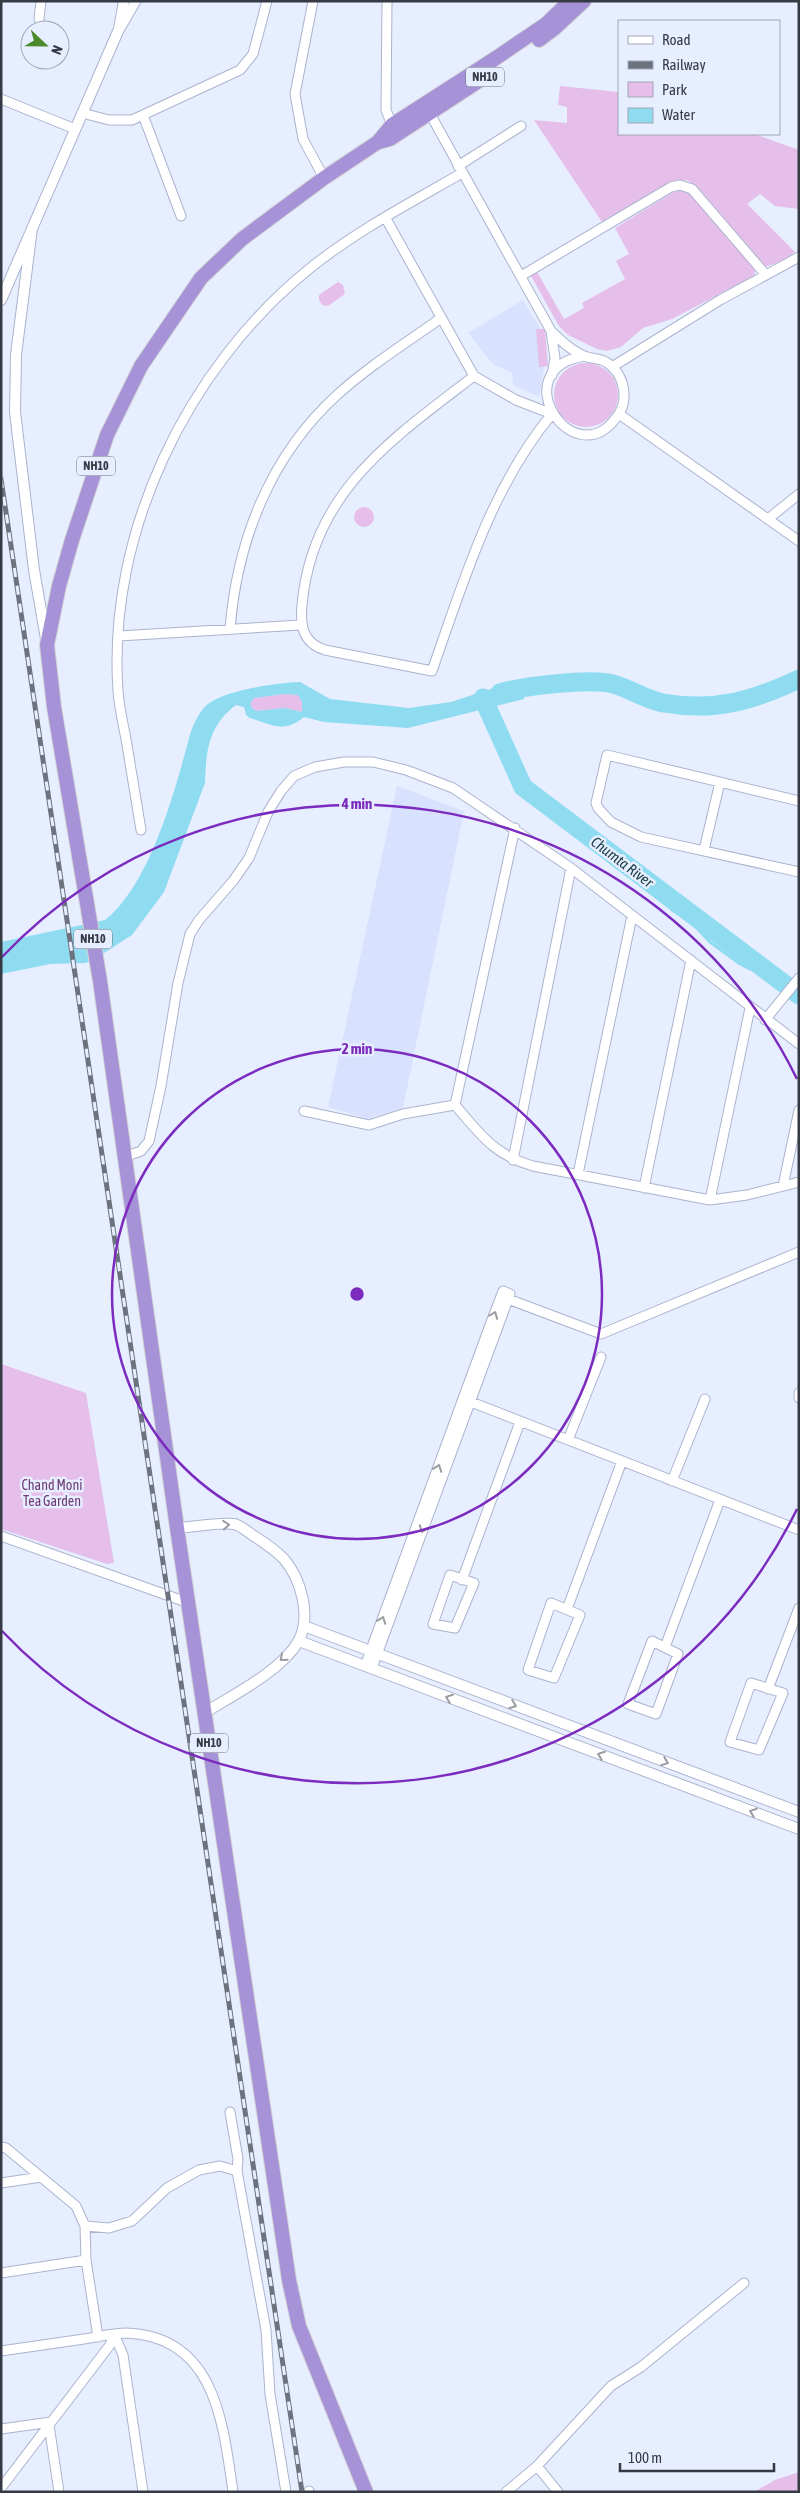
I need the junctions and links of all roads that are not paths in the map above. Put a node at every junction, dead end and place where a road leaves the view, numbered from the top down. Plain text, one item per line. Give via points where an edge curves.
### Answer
1 (41, 1) edge
2 (124, 1) edge
3 (136, 1) edge
4 (267, 1) edge
5 (313, 1) edge
6 (386, 1) edge
7 (570, 1) edge
8 (584, 1) edge
9 (39, 20) dead end
10 (119, 30) junction
11 (1, 100) edge
12 (429, 112) junction
13 (82, 113) junction
14 (143, 115) junction
15 (392, 125) junction
16 (522, 126) dead end
17 (75, 130) junction
18 (378, 142) junction
19 (460, 170) junction
20 (324, 178) junction
21 (181, 216) dead end
22 (385, 217) junction
23 (32, 228) junction
24 (799, 257) edge
25 (766, 275) junction
26 (521, 276) junction
27 (1, 300) edge
28 (441, 318) junction
29 (551, 331) junction
30 (585, 356) junction
31 (612, 367) junction
32 (474, 376) junction
33 (552, 376) junction
34 (552, 414) junction
35 (619, 414) junction
36 (799, 494) edge
37 (768, 519) junction
38 (799, 540) edge
39 (301, 625) junction
40 (230, 629) junction
41 (119, 636) junction
42 (47, 646) junction
43 (720, 782) junction
44 (799, 801) edge
45 (514, 828) junction
46 (141, 830) dead end
47 (704, 850) junction
48 (571, 868) junction
49 (799, 872) edge
50 (632, 916) junction
51 (691, 960) junction
52 (799, 978) edge
53 (750, 1008) junction
54 (765, 1020) junction
55 (799, 1044) edge
56 (456, 1105) junction
57 (799, 1110) edge
58 (304, 1111) dead end
59 (124, 1157) junction
60 (513, 1160) junction
61 (578, 1174) junction
62 (799, 1182) edge
63 (783, 1186) junction
64 (644, 1188) junction
65 (710, 1200) junction
66 (799, 1252) edge
67 (602, 1357) dead end
68 (799, 1393) edge
69 (799, 1398) edge
70 (705, 1399) dead end
71 (467, 1400) junction
72 (520, 1422) junction
73 (568, 1440) junction
74 (622, 1461) junction
75 (672, 1481) junction
76 (720, 1500) junction
77 (177, 1528) junction
78 (799, 1530) edge
79 (1, 1536) edge
80 (462, 1580) junction
81 (189, 1602) junction
82 (799, 1608) edge
83 (567, 1609) junction
84 (304, 1626) junction
85 (299, 1641) junction
86 (665, 1648) junction
87 (374, 1653) junction
88 (368, 1667) junction
89 (768, 1689) junction
90 (204, 1713) junction
91 (799, 1812) edge
92 (799, 1829) edge
93 (230, 2112) dead end
94 (1, 2147) edge
95 (237, 2172) junction
96 (42, 2177) junction
97 (1, 2183) edge
98 (85, 2226) junction
99 (86, 2260) junction
100 (1, 2273) edge
101 (744, 2283) dead end
102 (114, 2334) junction
103 (98, 2337) junction
104 (1, 2351) edge
105 (50, 2423) junction
106 (1, 2429) edge
107 (537, 2466) junction
108 (1, 2488) edge
109 (59, 2492) edge
110 (143, 2492) edge
111 (233, 2492) edge
112 (286, 2492) edge
113 (366, 2492) edge
114 (506, 2492) edge
115 (558, 2492) edge

1 - 9 street
2 - 10 street
3 - 10 street
4 - 14 street via 253,54 240,70
5 - 20 street via 295,94 303,139
6 - 15 street via 386,110
7 - 15 highway via 546,24
8 - 12 highway, NH10 via 555,28
10 - 13 street
11 - 17 street
12 - 18 highway, NH10 via 390,139
12 - 19 street
13 - 14 street via 109,120 132,120
13 - 17 street
14 - 21 street
15 - 18 highway
16 - 19 street
17 - 23 street
18 - 20 highway, NH10
19 - 22 street
19 - 26 street
20 - 42 highway, NH10 via 242,239 201,278 141,366 107,435 59,586
22 - 28 street
22 - 41 street via 329,254 286,289 247,328 198,395 170,445 148,497 126,580
23 - 27 street
23 - 42 street via 16,355 15,412 34,570
24 - 25 street
25 - 26 street via 692,188 680,185 671,187
25 - 31 street
26 - 29 street
28 - 32 street
28 - 40 street via 352,383 320,412 293,445 267,487 245,541 235,583
29 - 30 street
29 - 33 street
30 - 31 street via 599,359
30 - 33 street via 566,362
31 - 35 street via 620,378 624,393
32 - 34 street via 507,395
32 - 39 street via 386,444 340,497 310,564 302,601
33 - 34 street via 547,391
34 - 35 street via 568,430 589,434 609,426
34 - 39 street via 532,438 496,504 467,572 432,671 319,648 306,638
35 - 37 street
36 - 37 street
37 - 38 street
39 - 40 street
40 - 41 street
41 - 46 street via 118,693
42 - 59 highway, NH10
43 - 44 street
43 - 47 street
43 - 47 street via 607,755 596,803 603,815 641,838
45 - 48 street
45 - 56 street
45 - 59 street via 453,788 406,770 373,762 325,765 294,776 268,812 249,858 190,934 149,1141 141,1152
47 - 49 street
48 - 50 street
48 - 60 street
50 - 51 street
50 - 61 street
51 - 53 street
51 - 64 street
52 - 54 street
53 - 54 street
53 - 65 street
54 - 55 street
56 - 58 street via 403,1114 369,1125
56 - 60 street via 493,1148
57 - 63 street
59 - 77 highway, NH10
60 - 61 street
61 - 64 street
62 - 63 street
63 - 65 street
64 - 65 street
66 - 71 street via 601,1334 508,1299 510,1294 503,1291
67 - 73 street
68 - 69 street
70 - 75 street
71 - 72 street
71 - 87 street
72 - 73 street
72 - 80 street
73 - 74 street
74 - 75 street
74 - 83 street
75 - 76 street
76 - 78 street
76 - 86 street
77 - 81 highway, NH10
77 -> 84 street via 235,1524 274,1550 285,1561 300,1590
79 - 81 street
80 - 80 street via 450,1575 433,1624 455,1628 474,1584
81 - 90 highway, NH10
82 - 89 street
83 - 83 street via 551,1604 528,1670 554,1678 580,1615
84 - 85 street
84 - 87 street
85 - 88 street
85 -> 90 street via 272,1668
86 - 86 street via 652,1641 628,1704 656,1714 678,1654
87 - 88 street
87 -> 91 street
92 -> 88 street
89 - 89 street via 751,1683 730,1742 759,1750 782,1693
90 - 113 highway, NH10 via 292,2300 299,2326
93 - 95 street
94 - 96 street
95 - 98 street via 220,2166 199,2170 166,2188 132,2221 108,2228
95 - 112 street via 266,2330 270,2394
96 - 97 street
96 - 98 street via 76,2206
98 - 99 street
99 - 100 street
99 - 103 street
101 - 107 street via 641,2367 610,2386
102 - 103 street
102 - 105 street via 110,2345
102 - 110 street via 123,2355
102 - 111 street via 152,2336 179,2347 198,2366 214,2397 224,2432
103 - 104 street
105 - 106 street
105 - 108 street
105 - 109 street
107 - 114 street
107 - 115 street

